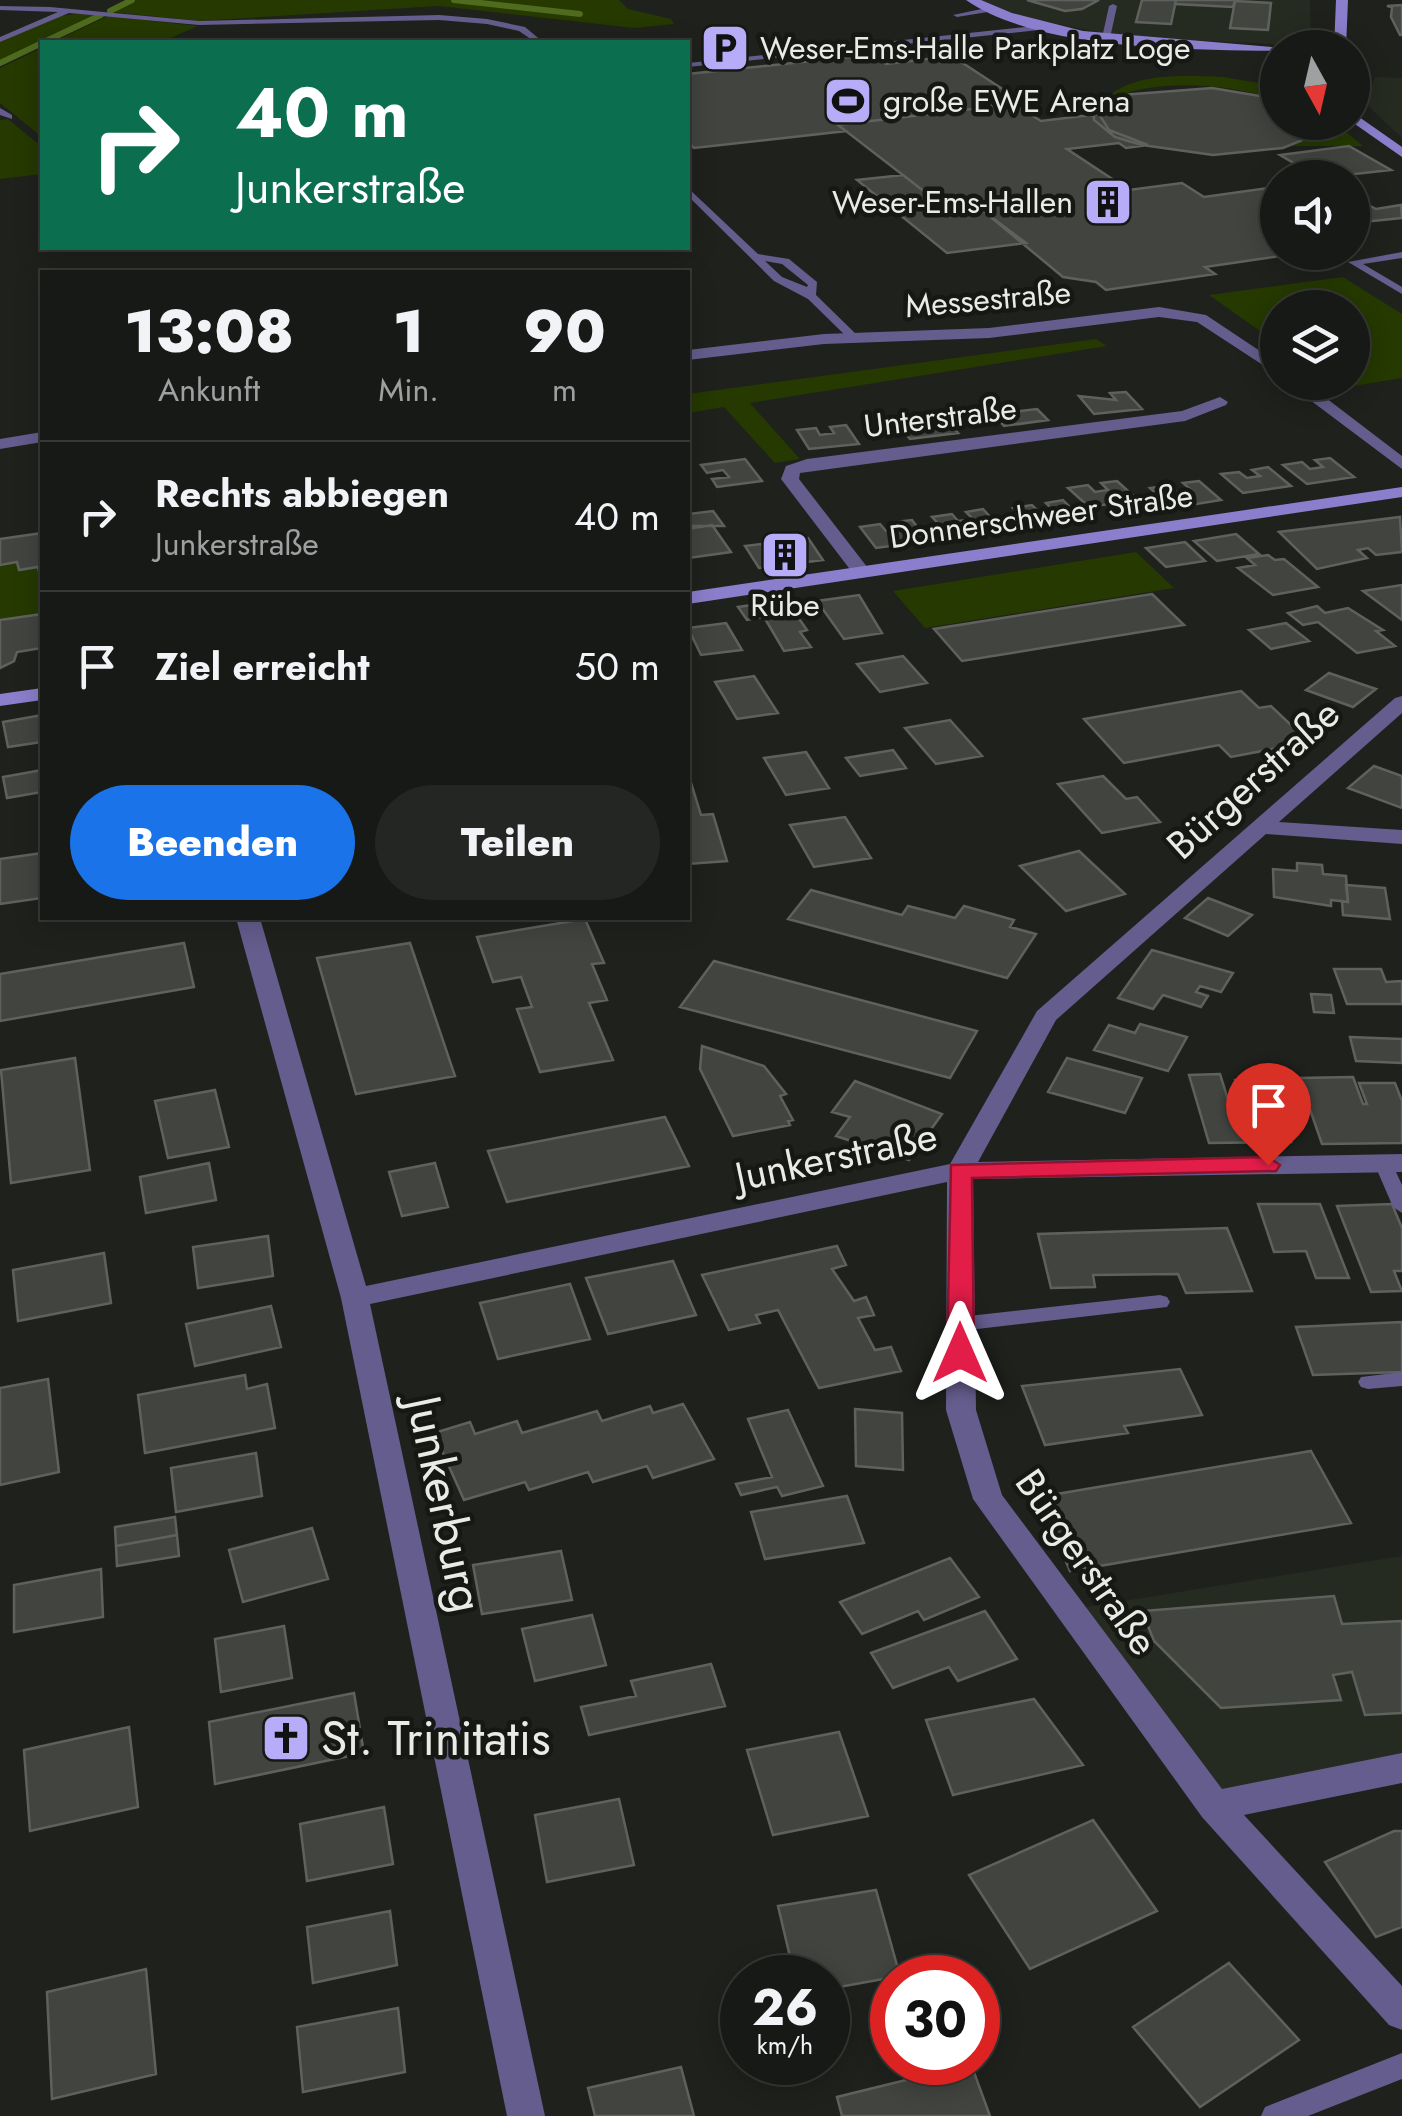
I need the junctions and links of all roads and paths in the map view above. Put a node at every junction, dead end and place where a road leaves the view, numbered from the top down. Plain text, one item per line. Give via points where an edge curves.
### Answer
1 (972, 0) edge
2 (1342, 0) edge
3 (1112, 6) dead end
4 (0, 8) edge
5 (992, 9) junction
6 (72, 10) junction
7 (957, 15) dead end
8 (1046, 27) junction
9 (1341, 30) edge
10 (1106, 38) junction
11 (0, 40) edge
12 (539, 40) edge
13 (1260, 47) edge
14 (690, 65) edge
15 (0, 110) edge
16 (10, 118) dead end
17 (1370, 129) edge
18 (1402, 153) edge
19 (690, 193) edge
20 (1402, 254) edge
21 (763, 261) junction
22 (1402, 291) edge
23 (810, 296) junction
24 (854, 338) junction
25 (690, 355) edge
26 (1260, 357) edge
27 (1318, 400) edge
28 (1220, 402) dead end
29 (40, 437) edge
30 (0, 444) edge
31 (1402, 464) edge
32 (1402, 492) edge
33 (862, 572) junction
34 (690, 598) edge
35 (40, 694) edge
36 (0, 700) edge
37 (1401, 704) edge
38 (1262, 826) junction
39 (1402, 836) edge
40 (249, 920) edge
41 (1393, 1163) edge
42 (960, 1170) junction
43 (1402, 1207) edge
44 (354, 1298) junction
45 (1160, 1302) dead end
46 (960, 1324) junction
47 (1402, 1380) edge
48 (1368, 1382) dead end
49 (1402, 1768) edge
50 (1214, 1806) junction
51 (1402, 2013) edge
52 (1402, 2066) edge
53 (526, 2116) edge
54 (1275, 2116) edge

1 - 5 street
2 - 9 street
3 - 10 lane
4 - 6 lane
5 - 7 lane
5 - 8 street
6 - 11 lane
6 - 12 lane via 206,23 451,9 514,16
8 - 10 street
8 - 14 lane
10 - 13 street
15 - 16 lane
17 - 18 street
19 - 21 lane
20 - 22 lane via 1352,262
21 - 23 lane
21 - 23 lane via 778,279
21 - 23 lane via 785,261 813,284
23 - 24 lane
24 - 25 street, Messestraße
24 - 26 street, Messestraße via 954,336 1181,313 1220,328
27 - 31 street
28 - 33 street, Unterstraße via 1185,416 792,470 790,479
29 - 30 street
32 - 33 street, Donnerschweer Straße
33 - 34 street, Donnerschweer Straße
35 - 36 street
37 - 38 street, Bürgerstraße
38 - 39 street
38 - 42 street, Bürgerstraße via 1046,1016
40 - 44 street, Junkerburg
41 - 42 street, Junkerstraße
41 - 43 lane
42 - 44 street, Junkerstraße
42 - 46 street, Bürgerstraße
44 - 53 street, Junkerburg
45 - 46 lane
46 - 50 street, Bürgerstraße via 960,1410 988,1499
47 - 48 lane
49 - 50 street
50 - 51 street, Bürgerstraße
52 - 54 lane

